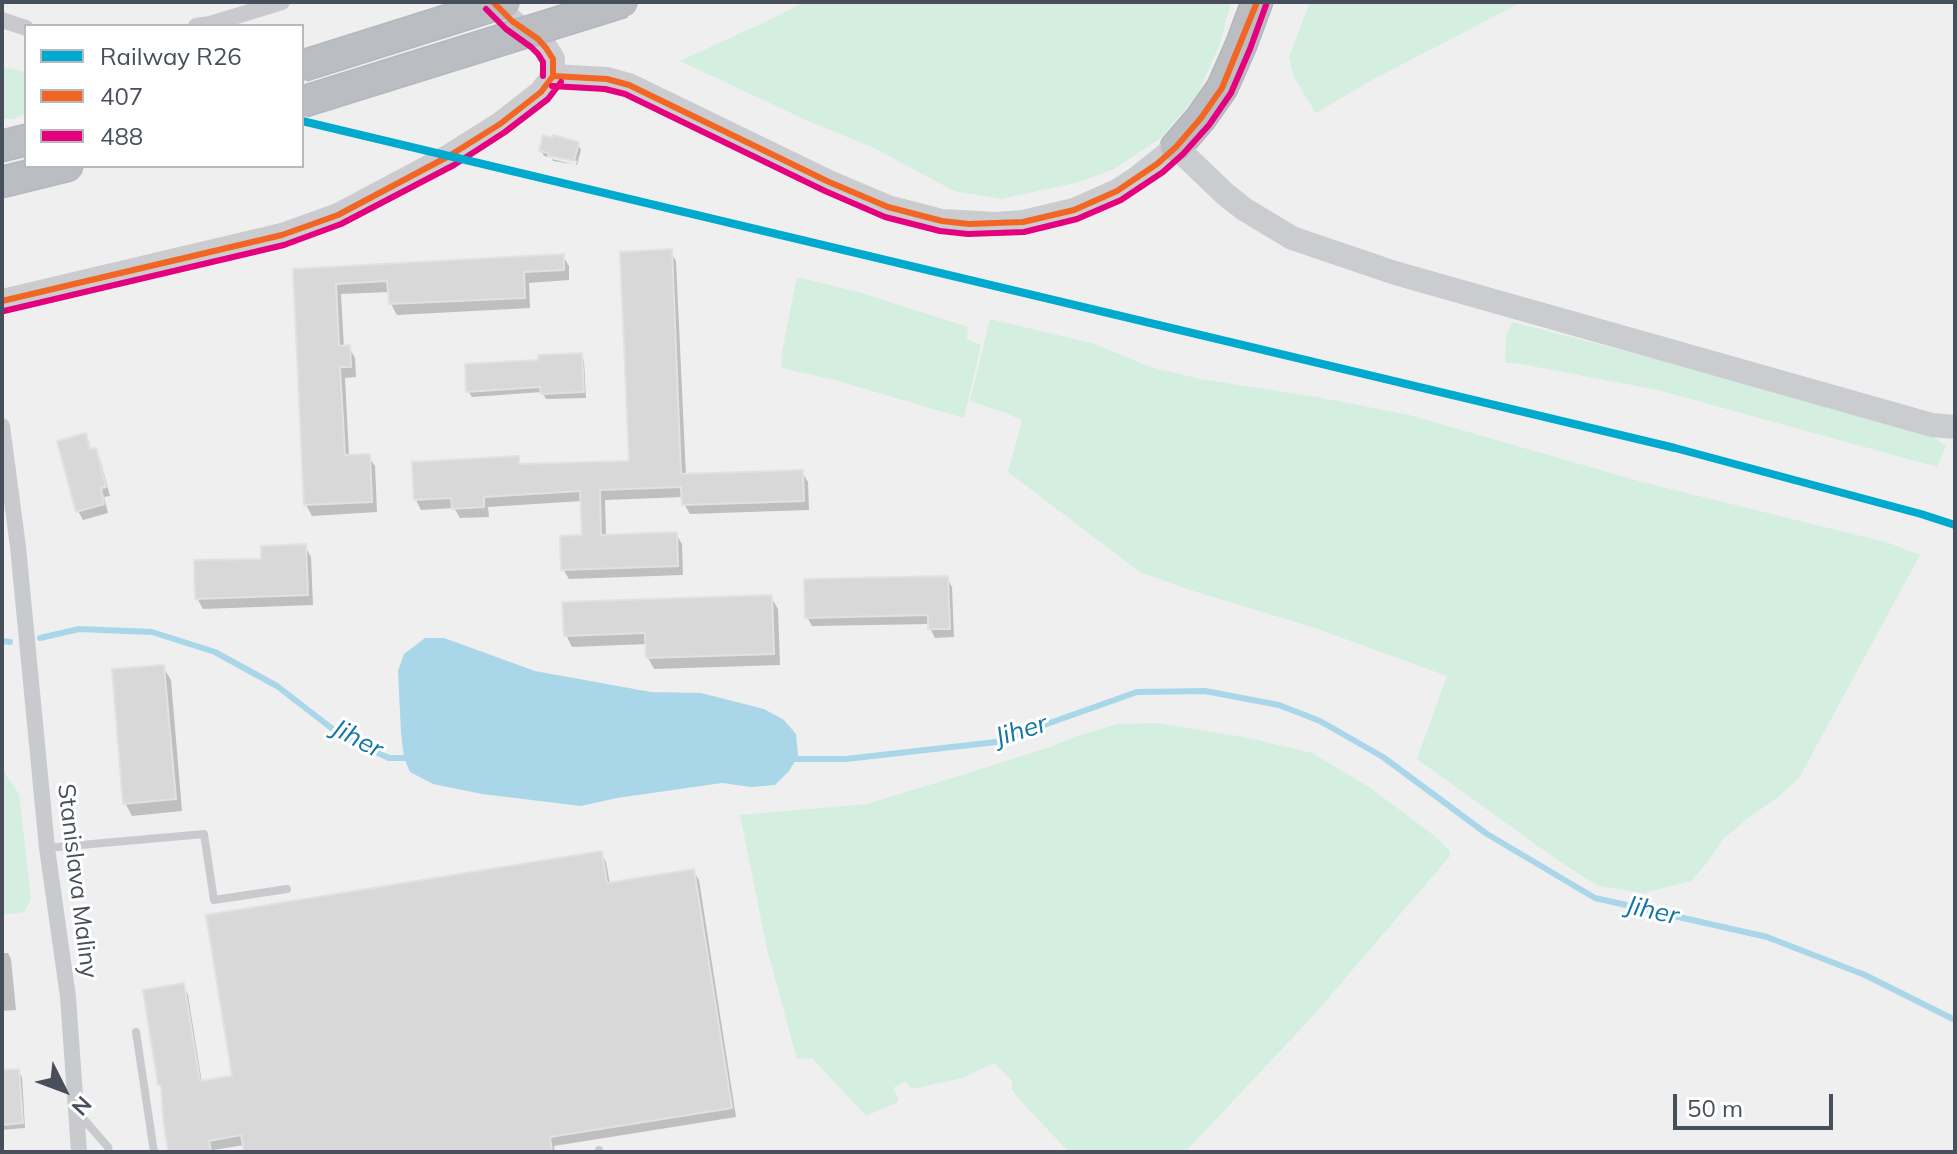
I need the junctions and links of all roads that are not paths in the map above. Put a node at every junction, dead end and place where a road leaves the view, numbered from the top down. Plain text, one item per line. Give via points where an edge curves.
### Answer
1 (282, 2) edge
2 (493, 2) edge
3 (505, 2) edge
4 (623, 2) edge
5 (1255, 5) edge
6 (2, 20) edge
7 (210, 24) edge
8 (24, 27) edge
9 (304, 65) edge
10 (553, 76) junction
11 (304, 101) edge
12 (24, 140) edge
13 (2, 146) edge
14 (1176, 147) junction
15 (59, 168) edge
16 (2, 182) edge
17 (2, 301) edge
18 (2, 426) edge
19 (1955, 427) edge
20 (47, 848) junction
21 (287, 889) dead end
22 (136, 1032) dead end
23 (75, 1110) junction
24 (79, 1152) edge
25 (109, 1152) edge
26 (154, 1152) edge

1 - 7 street
2 - 10 street via 546,48 553,59
3 - 9 highway, bridge
4 - 11 highway, bridge
5 - 14 highway via 1222,88
6 - 8 street
10 - 14 street via 629,85 829,182 888,207 942,221 997,224 1074,210 1137,178
10 - 17 street via 500,124 338,215 282,235
12 - 13 highway
14 - 19 street via 1225,194 1292,238 1395,273 1932,425
15 - 16 highway
18 - 20 street, Stanislava Maliny
20 - 21 lane via 204,834 214,900
20 - 23 street, Stanislava Maliny via 68,997
22 - 26 lane
23 - 24 street, Stanislava Maliny
23 - 25 lane

